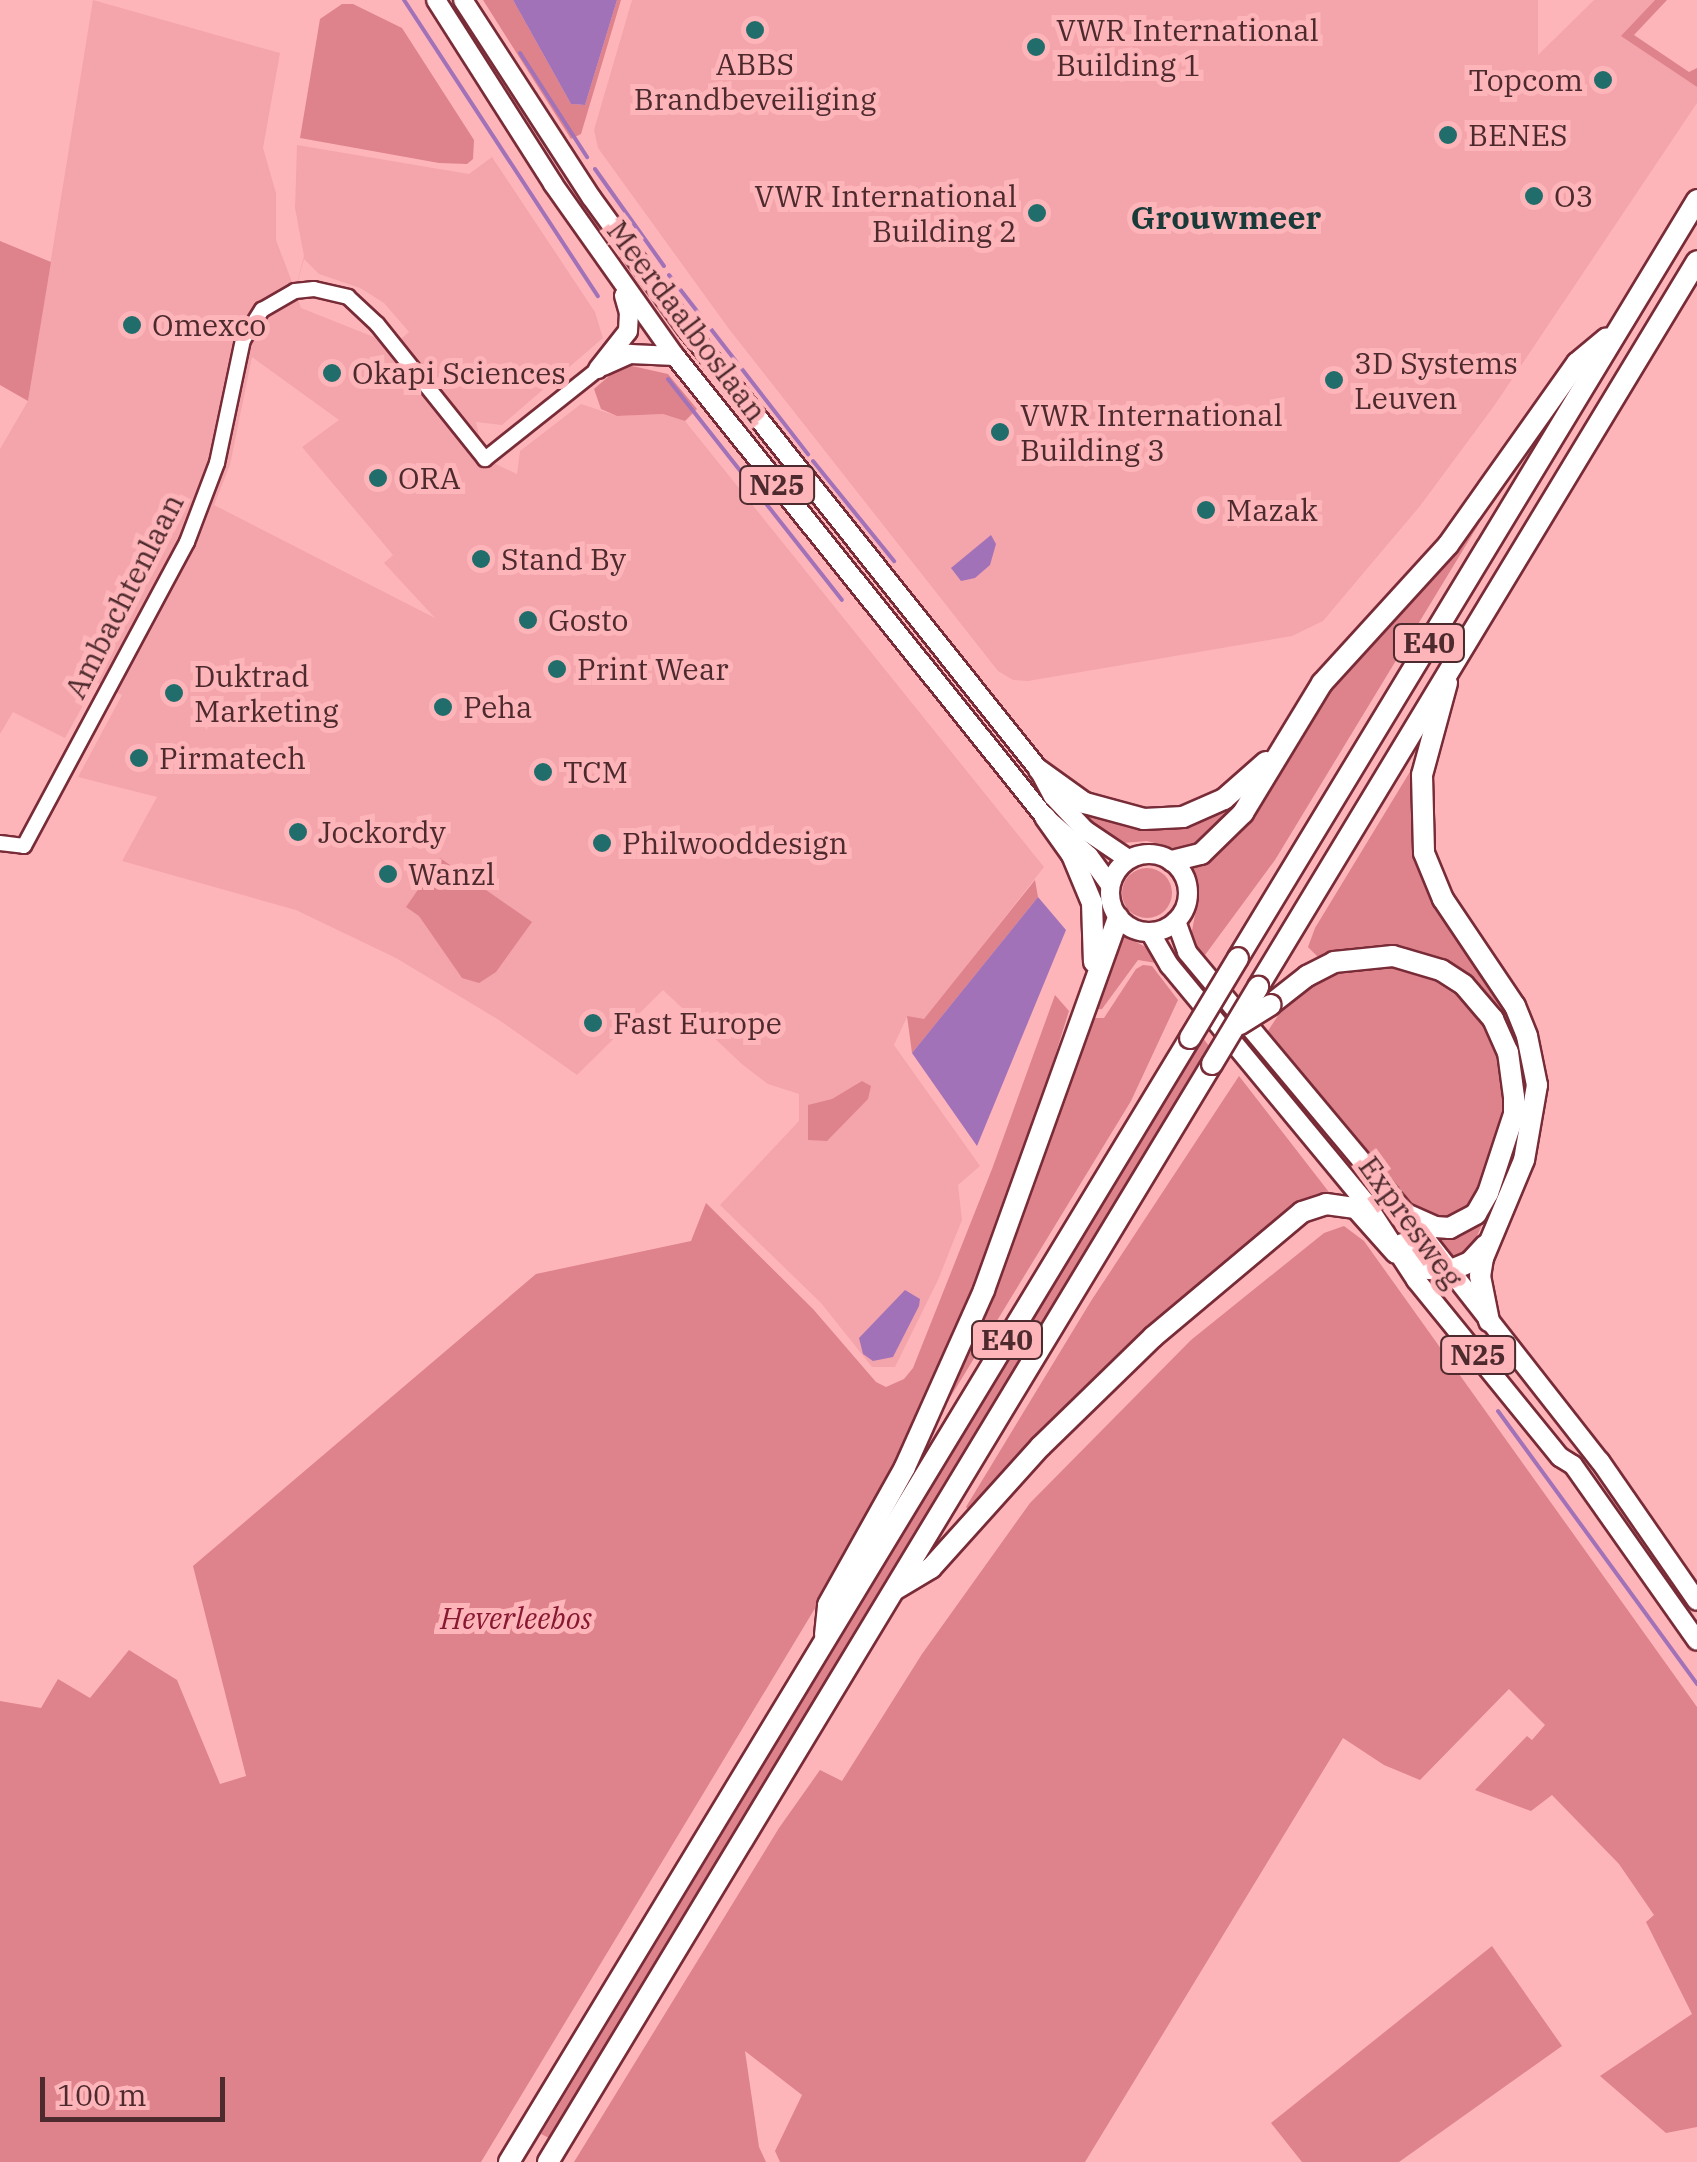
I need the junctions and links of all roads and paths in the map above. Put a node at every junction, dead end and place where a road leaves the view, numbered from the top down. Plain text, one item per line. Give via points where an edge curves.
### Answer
1 (436, 0) edge
2 (464, 0) edge
3 (1697, 200) edge
4 (1697, 262) edge
5 (619, 281) junction
6 (646, 318) junction
7 (1619, 329) junction
8 (687, 330) junction
9 (628, 332) junction
10 (675, 356) junction
11 (598, 369) junction
12 (1450, 672) junction
13 (1284, 742) junction
14 (1039, 770) junction
15 (1045, 817) junction
16 (0, 843) edge
17 (1128, 859) junction
18 (1172, 861) junction
19 (1110, 885) junction
20 (1118, 917) junction
21 (1176, 921) junction
22 (1150, 932) junction
23 (1092, 987) junction
24 (1264, 996) junction
25 (1365, 1202) junction
26 (1406, 1214) junction
27 (1488, 1243) junction
28 (1396, 1254) junction
29 (1449, 1272) junction
30 (1489, 1321) junction
31 (894, 1590) junction
32 (1697, 1601) edge
33 (1697, 1641) edge
34 (824, 1642) junction
35 (510, 2162) edge
36 (548, 2162) edge

1 - 5 highway, Meerdaalboslaan / N25
2 - 8 highway, Meerdaalboslaan / N25 via 591,197
3 - 7 highway, E40
4 - 12 highway, E40
5 - 6 highway, Meerdaalboslaan / N25
5 - 9 highway
6 - 8 highway
6 - 9 highway
6 - 10 highway, Meerdaalboslaan / N25
7 - 13 highway via 1578,362 1448,545 1356,642
7 - 34 highway, E40, bridge
8 - 14 highway, Meerdaalboslaan / N25
9 - 11 highway
10 - 11 highway via 630,354
10 - 15 highway, Meerdaalboslaan / N25
11 - 16 street, Ambachtenlaan via 486,460 348,297 295,292 262,310 243,340 217,463 187,542 24,846
12 - 24 highway, E40
12 - 27 highway via 1422,775 1424,853 1443,899 1515,1006 1537,1085 1524,1160
13 - 14 highway via 1224,799 1183,816 1110,813
13 - 18 highway via 1243,813 1218,841 1201,854
14 - 17 highway, Meerdaalboslaan / N25 via 1076,822
15 - 19 highway, Meerdaalboslaan / N25
15 - 23 highway via 1072,855 1092,903
17 - 18 highway via 1153,854
17 - 19 highway
18 - 21 highway via 1188,886
19 - 20 highway, Meerdaalboslaan / N25
20 - 22 highway
20 - 23 highway
21 - 22 highway
21 - 26 highway, Expresweg / N25 via 1186,952
22 - 25 highway, Expresweg / N25 via 1170,966
23 - 34 highway via 984,1290 905,1467 828,1605
24 - 26 highway via 1334,962 1394,956 1441,970 1493,1019 1508,1052 1514,1114 1488,1193 1476,1214 1450,1228
24 - 31 highway, E40, bridge via 1234,1027
25 - 28 highway, Expresweg / N25
25 - 29 highway, N25 via 1421,1265
26 - 29 highway, Expresweg / N25
27 - 29 highway
27 - 30 highway via 1480,1276
28 - 31 highway via 1356,1208 1326,1204 1302,1212 1152,1337 931,1568
28 - 33 highway, Expresweg / N25 via 1573,1466
29 - 30 highway, Expresweg / N25
30 - 32 highway, Expresweg / N25
31 - 36 highway, E40
34 - 35 highway, E40

